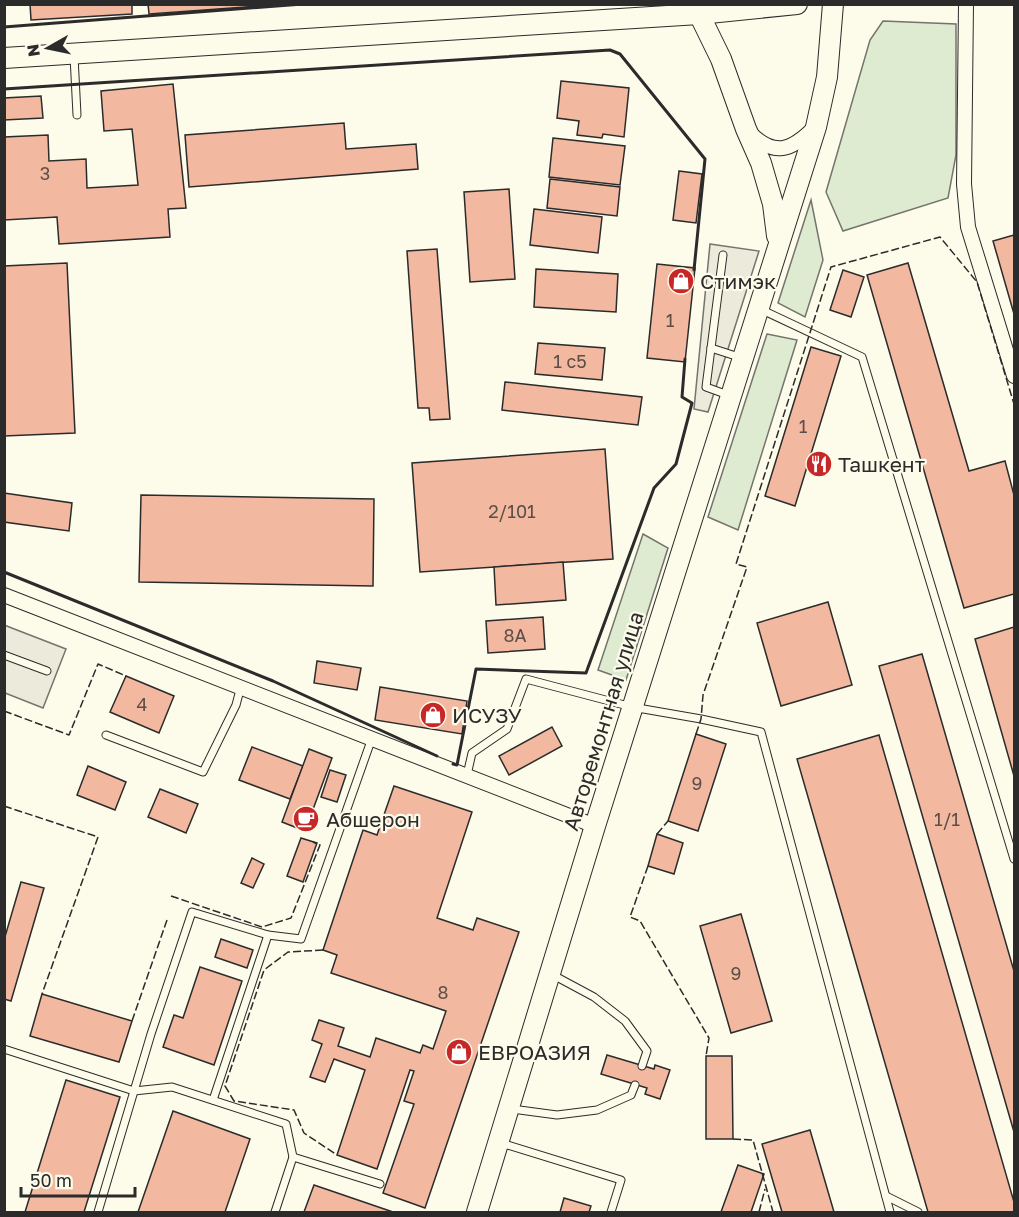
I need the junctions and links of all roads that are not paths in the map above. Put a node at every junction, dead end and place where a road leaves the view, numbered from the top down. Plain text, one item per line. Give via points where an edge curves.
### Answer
1 (797, 4) edge
2 (833, 4) edge
3 (966, 4) edge
4 (699, 14) junction
5 (74, 54) junction
6 (4, 58) edge
7 (77, 115) dead end
8 (816, 127) junction
9 (746, 129) junction
10 (778, 245) junction
11 (723, 255) dead end
12 (758, 308) junction
13 (711, 348) junction
14 (742, 358) junction
15 (1014, 376) edge
16 (730, 396) junction
17 (4, 595) edge
18 (4, 655) edge
19 (47, 671) dead end
20 (241, 686) junction
21 (632, 708) junction
22 (106, 735) dead end
23 (372, 738) junction
24 (467, 775) junction
25 (595, 826) junction
26 (1014, 859) edge
27 (268, 935) junction
28 (550, 974) junction
29 (4, 1049) edge
30 (642, 1065) dead end
31 (635, 1085) dead end
32 (134, 1091) junction
33 (213, 1100) junction
34 (509, 1108) junction
35 (499, 1142) junction
36 (293, 1157) junction
37 (380, 1184) dead end
38 (886, 1196) junction
39 (98, 1212) edge
40 (275, 1212) edge
41 (477, 1212) edge
42 (611, 1212) edge
43 (890, 1212) edge
44 (918, 1212) edge

1 - 4 street
2 - 8 street, Авторемонтная улица via 827,77
3 - 15 street via 964,184 968,227
4 - 5 street
4 - 9 street via 721,59
5 - 6 street
5 - 7 lane
8 - 9 street via 791,147 781,149 760,143
8 - 10 street, Авторемонтная улица
9 - 10 street via 768,184
10 - 12 street, Авторемонтная улица
11 - 13 lane
12 - 14 street, Авторемонтная улица
12 - 26 lane via 862,357
13 - 14 lane
13 - 16 lane via 706,387
14 - 16 street, Авторемонтная улица
16 - 21 street, Авторемонтная улица
17 - 20 street
18 - 19 lane
20 - 22 lane via 236,705 203,772
20 - 23 street
21 - 24 lane via 526,679 507,729 472,753
21 - 25 street, Авторемонтная улица
21 - 38 lane via 761,732
23 - 24 street
23 - 27 lane via 301,939
24 - 25 street
25 - 28 street, Авторемонтная улица
27 - 32 lane via 192,912
27 - 33 lane
28 - 30 lane via 594,997 625,1021 647,1051
28 - 34 street, Авторемонтная улица
29 - 32 lane
31 - 34 lane via 631,1095 597,1110 557,1115
32 - 33 lane via 172,1087
32 - 39 lane
33 - 36 lane via 286,1124
34 - 35 street, Авторемонтная улица
35 - 41 street, Авторемонтная улица
35 - 42 lane via 621,1180
36 - 37 lane
36 - 40 lane
38 - 43 lane
38 - 44 lane

